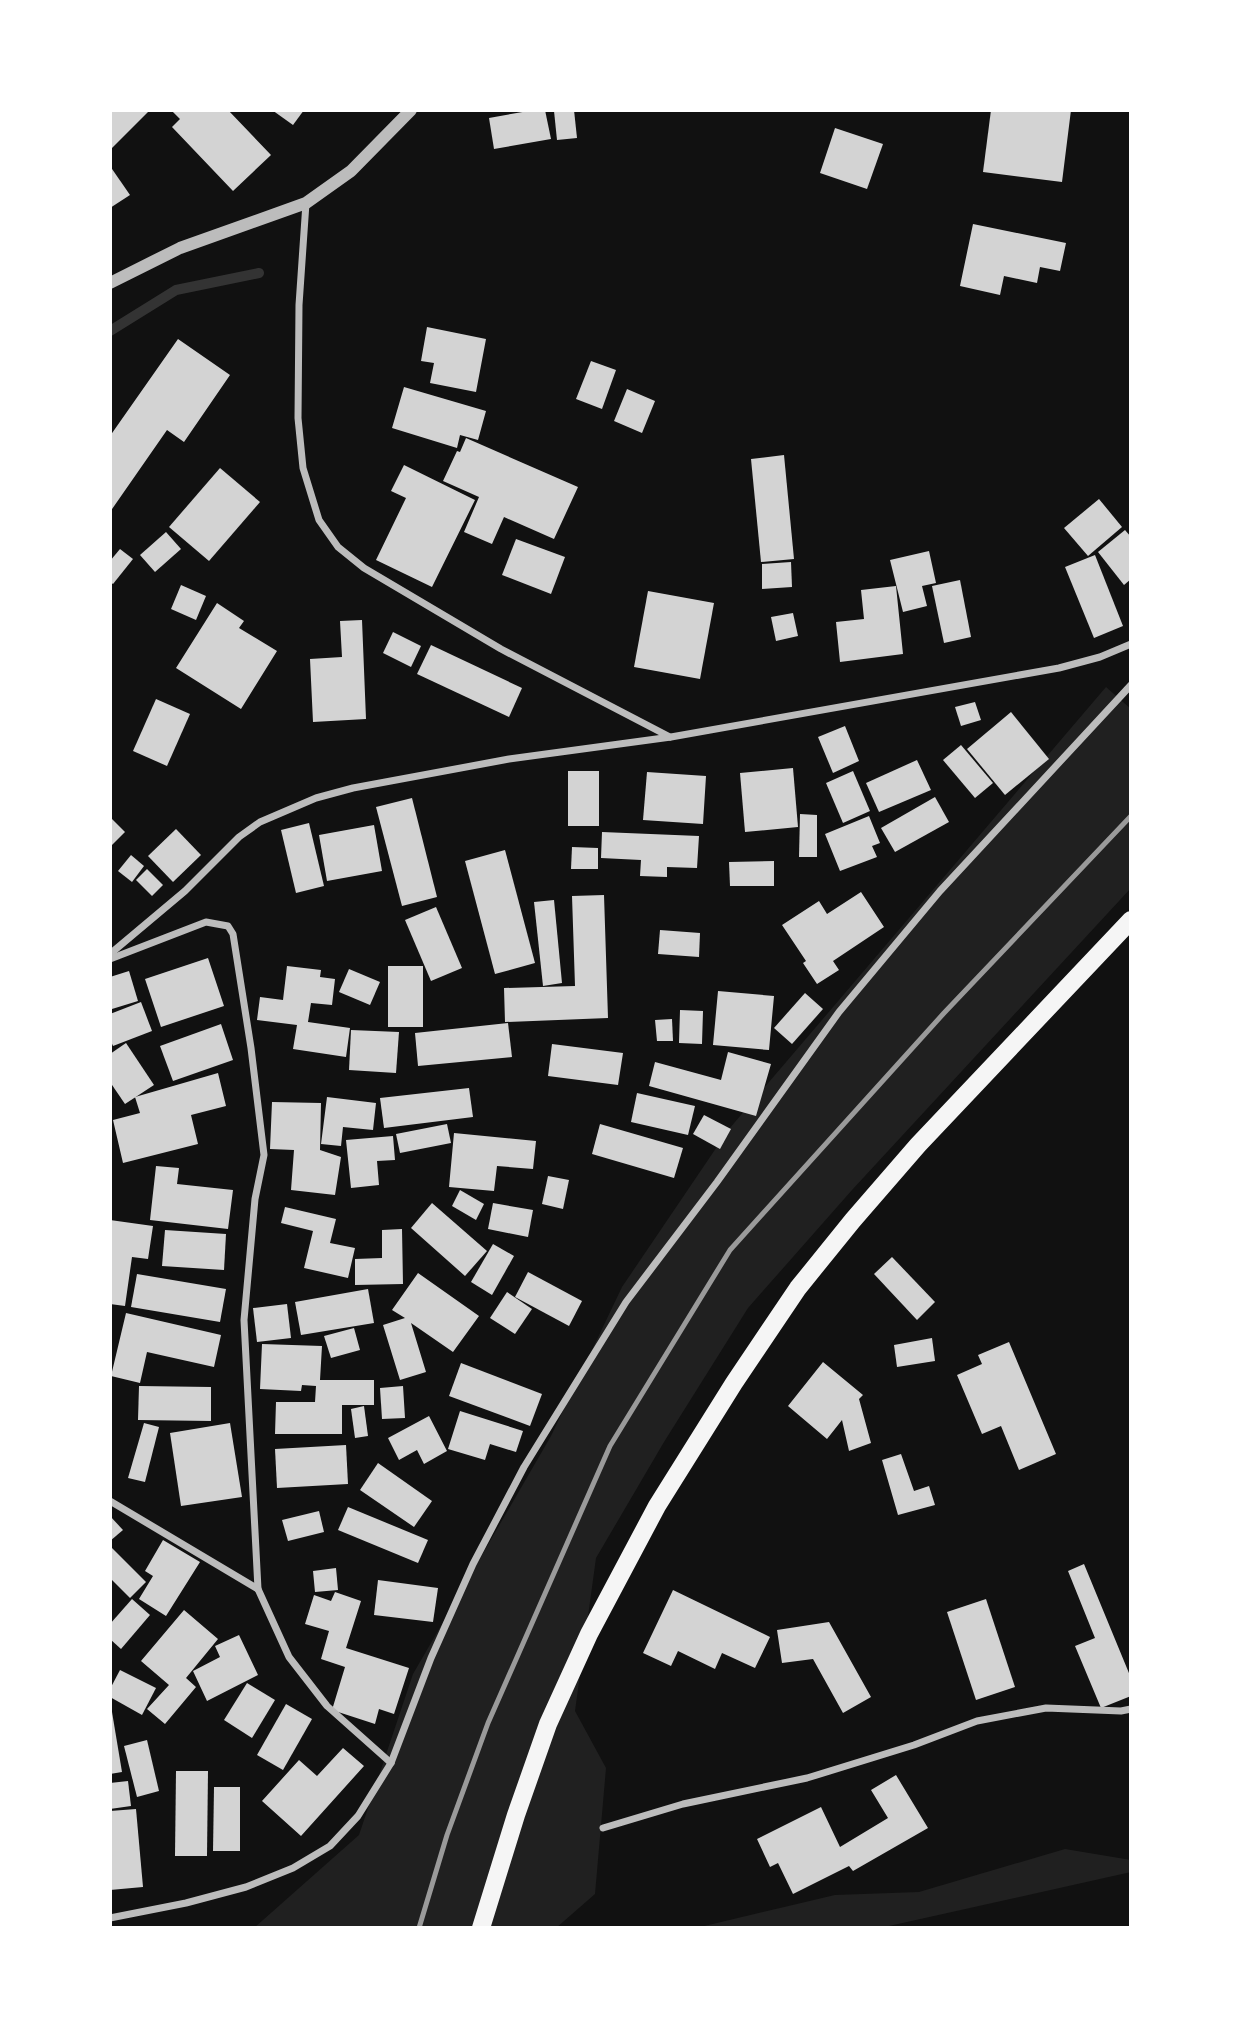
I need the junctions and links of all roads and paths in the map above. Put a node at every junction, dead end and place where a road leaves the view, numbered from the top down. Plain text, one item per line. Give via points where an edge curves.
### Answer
1 (411, 110) edge
2 (306, 204) junction
3 (110, 283) edge
4 (1131, 644) edge
5 (1131, 685) edge
6 (671, 737) junction
7 (1131, 920) edge
8 (110, 956) edge
9 (110, 1501) edge
10 (258, 1588) junction
11 (1131, 1709) edge
12 (391, 1763) junction
13 (603, 1828) dead end
14 (110, 1918) edge
15 (483, 1920) edge

1 - 2 street via 351,171
2 - 3 street via 180,248
2 - 6 street via 298,418 303,468 319,520 338,547 364,568 500,649
4 - 6 street via 1059,668
5 - 12 street via 940,891 839,1012 626,1303 524,1467 473,1564
6 - 8 street via 509,759 354,788 289,808 239,838
7 - 15 main road via 853,1220 798,1288 734,1383 657,1506 583,1645 548,1724
8 - 10 street via 206,922 228,926 233,934 264,1155 255,1199 244,1320
9 - 10 street
10 - 12 street via 289,1657 327,1706
11 - 13 street via 1046,1708 977,1721 807,1778 683,1804
12 - 14 street via 358,1816 330,1846 293,1868 246,1887

